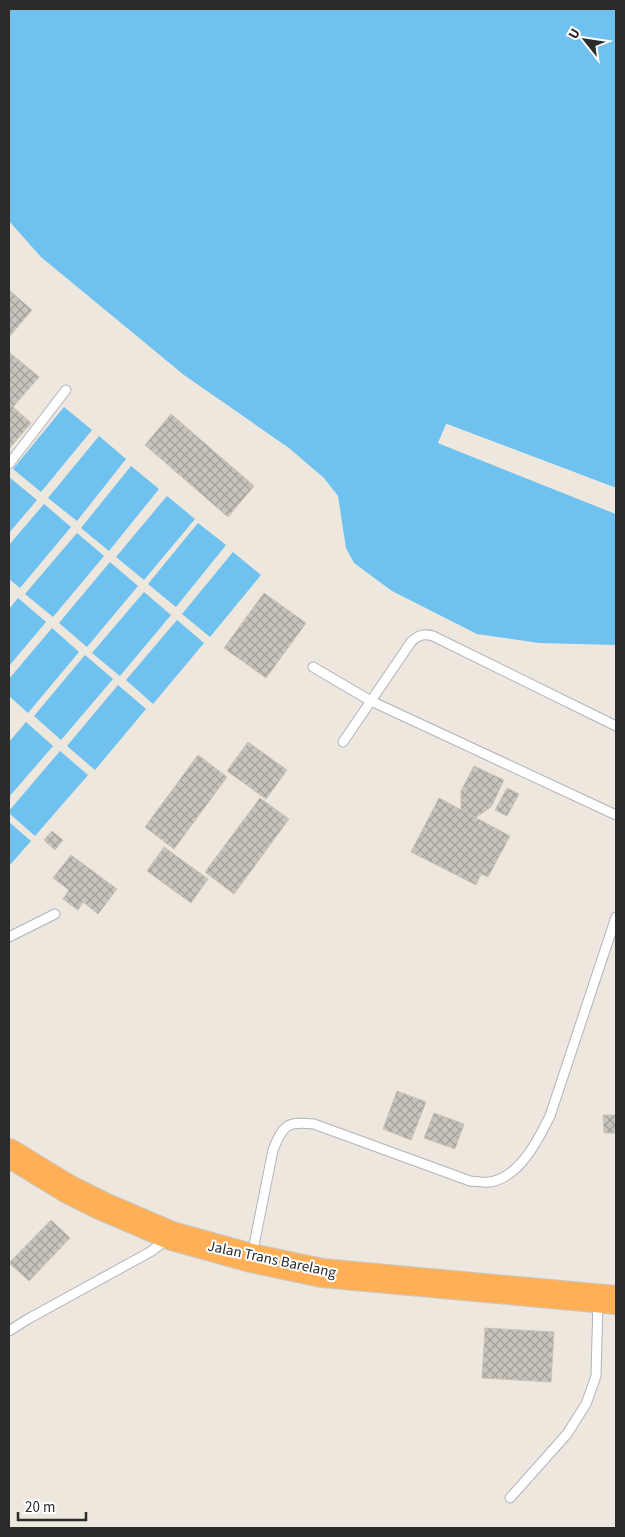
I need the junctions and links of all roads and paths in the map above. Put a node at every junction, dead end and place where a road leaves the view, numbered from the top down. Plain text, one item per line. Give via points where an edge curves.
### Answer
1 (66, 390) dead end
2 (9, 464) edge
3 (313, 667) dead end
4 (371, 701) junction
5 (616, 726) edge
6 (343, 742) dead end
7 (616, 815) edge
8 (55, 914) dead end
9 (616, 917) edge
10 (9, 937) edge
11 (9, 1153) edge
12 (172, 1236) junction
13 (251, 1258) junction
14 (607, 1299) edge
15 (9, 1331) edge
16 (510, 1498) dead end

1 - 2 lane
3 - 4 lane
4 - 5 lane via 411,642 426,634
4 - 6 lane
4 - 7 lane
8 - 10 lane
9 - 13 lane via 550,1116 538,1141 521,1164 490,1182 470,1181 314,1124 296,1122 285,1127 273,1150
11 - 12 highway, Jalan Trans Barelang via 93,1202
12 - 13 highway, Jalan Trans Barelang
12 - 15 lane via 150,1252
13 - 14 highway, Jalan Trans Barelang via 322,1273
14 - 16 lane via 596,1376 586,1404 567,1434

